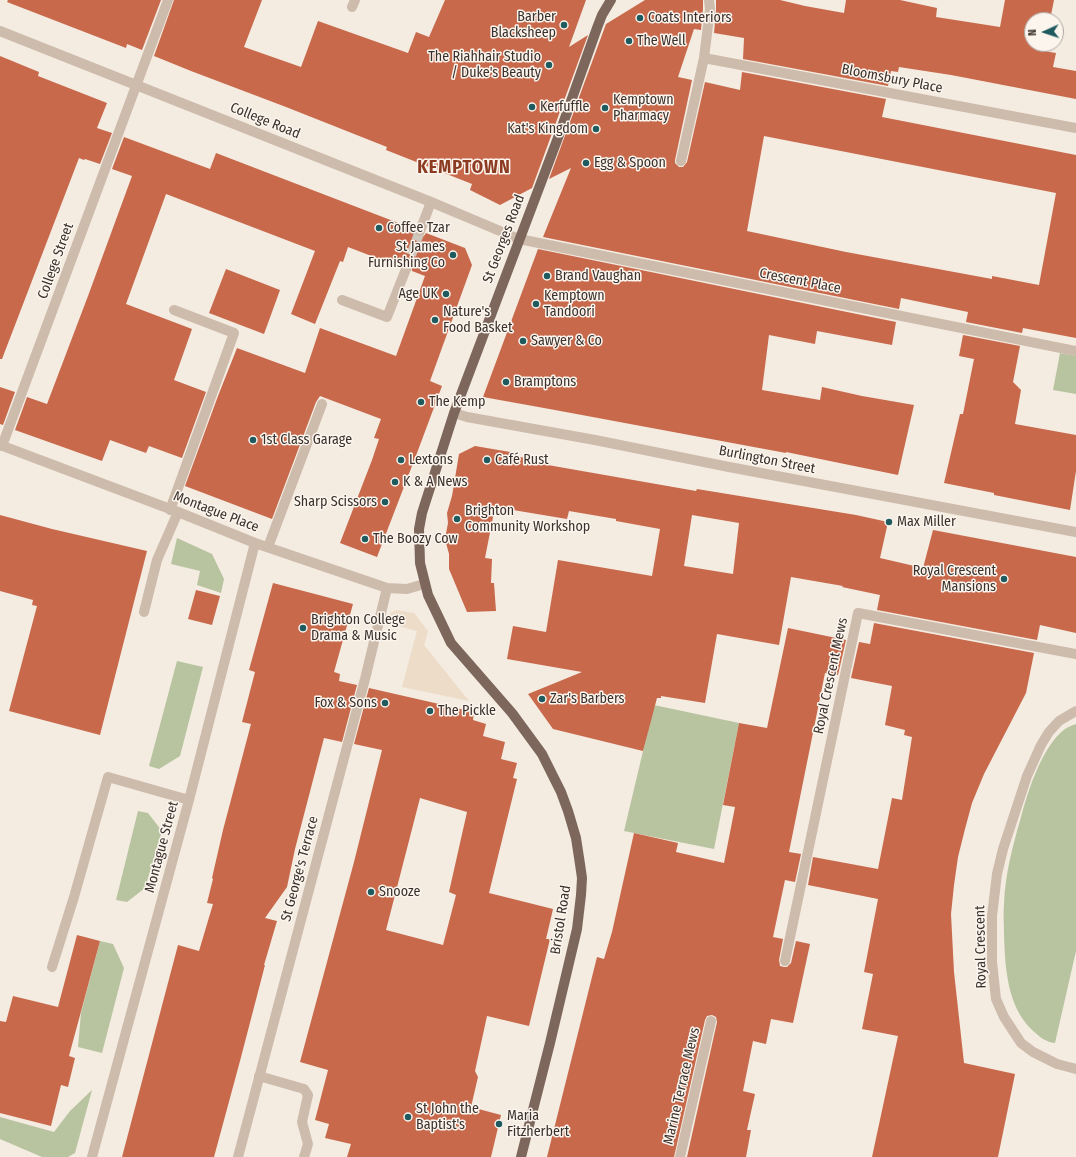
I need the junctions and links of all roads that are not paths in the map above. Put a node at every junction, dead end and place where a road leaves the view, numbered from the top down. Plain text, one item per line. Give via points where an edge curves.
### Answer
1 (168, 0) edge
2 (611, 0) edge
3 (709, 0) edge
4 (0, 30) edge
5 (704, 58) junction
6 (136, 85) junction
7 (1076, 128) edge
8 (681, 161) dead end
9 (431, 202) junction
10 (420, 231) tunnel mouth
11 (519, 238) junction
12 (406, 269) tunnel mouth
13 (342, 300) dead end
14 (174, 310) dead end
15 (1076, 351) edge
16 (322, 404) dead end
17 (454, 413) junction
18 (1, 446) edge
19 (174, 511) junction
20 (1076, 532) edge
21 (255, 543) junction
22 (268, 547) junction
23 (424, 584) junction
24 (387, 588) junction
25 (144, 612) dead end
26 (1076, 654) edge
27 (1076, 711) edge
28 (189, 800) junction
29 (785, 962) dead end
30 (52, 967) dead end
31 (711, 1021) dead end
32 (1076, 1069) edge
33 (259, 1076) junction
34 (92, 1157) edge
35 (238, 1157) edge
36 (304, 1157) edge
37 (521, 1157) edge
38 (680, 1157) edge

1 - 6 street, College Street
2 - 11 main road, St Georges Road via 602,15
3 - 5 street
4 - 6 street, College Road
5 - 7 street, Bloomsbury Place
5 - 8 street
6 - 9 street, College Road
6 - 18 street, College Street
9 - 10 street
9 - 11 street, College Road
11 - 15 street, Crescent Place
11 - 17 main road, St Georges Road
12 - 13 street via 388,317
14 - 19 street via 234,333
16 - 22 street
17 - 20 street, Burlington Street
17 - 23 main road, St Georges Road via 419,529 420,563
18 - 19 street, Montague Place
19 - 21 street, Montague Place
19 - 25 street via 157,560
21 - 22 street, Montague Place
21 - 28 street, Montague Street
22 - 24 street, Montague Place
23 - 24 street, Montague Place via 407,589
23 - 37 main road, Bristol Road via 451,643 512,713 542,754 561,792 576,838 582,878 577,929
24 - 33 street, St George's Terrace
26 - 29 street, Royal Crescent Mews via 858,613
27 - 32 street, Royal Crescent via 1059,721 1049,732 1027,776 997,874 992,924 992,962 996,998 1004,1017 1022,1043 1033,1052 1057,1064
28 - 30 street via 108,777
28 - 34 street, Montague Street
31 - 38 street, Marine Terrace Mews
33 - 35 street, St George's Terrace
33 - 36 street via 304,1089 308,1095 302,1122 308,1144

